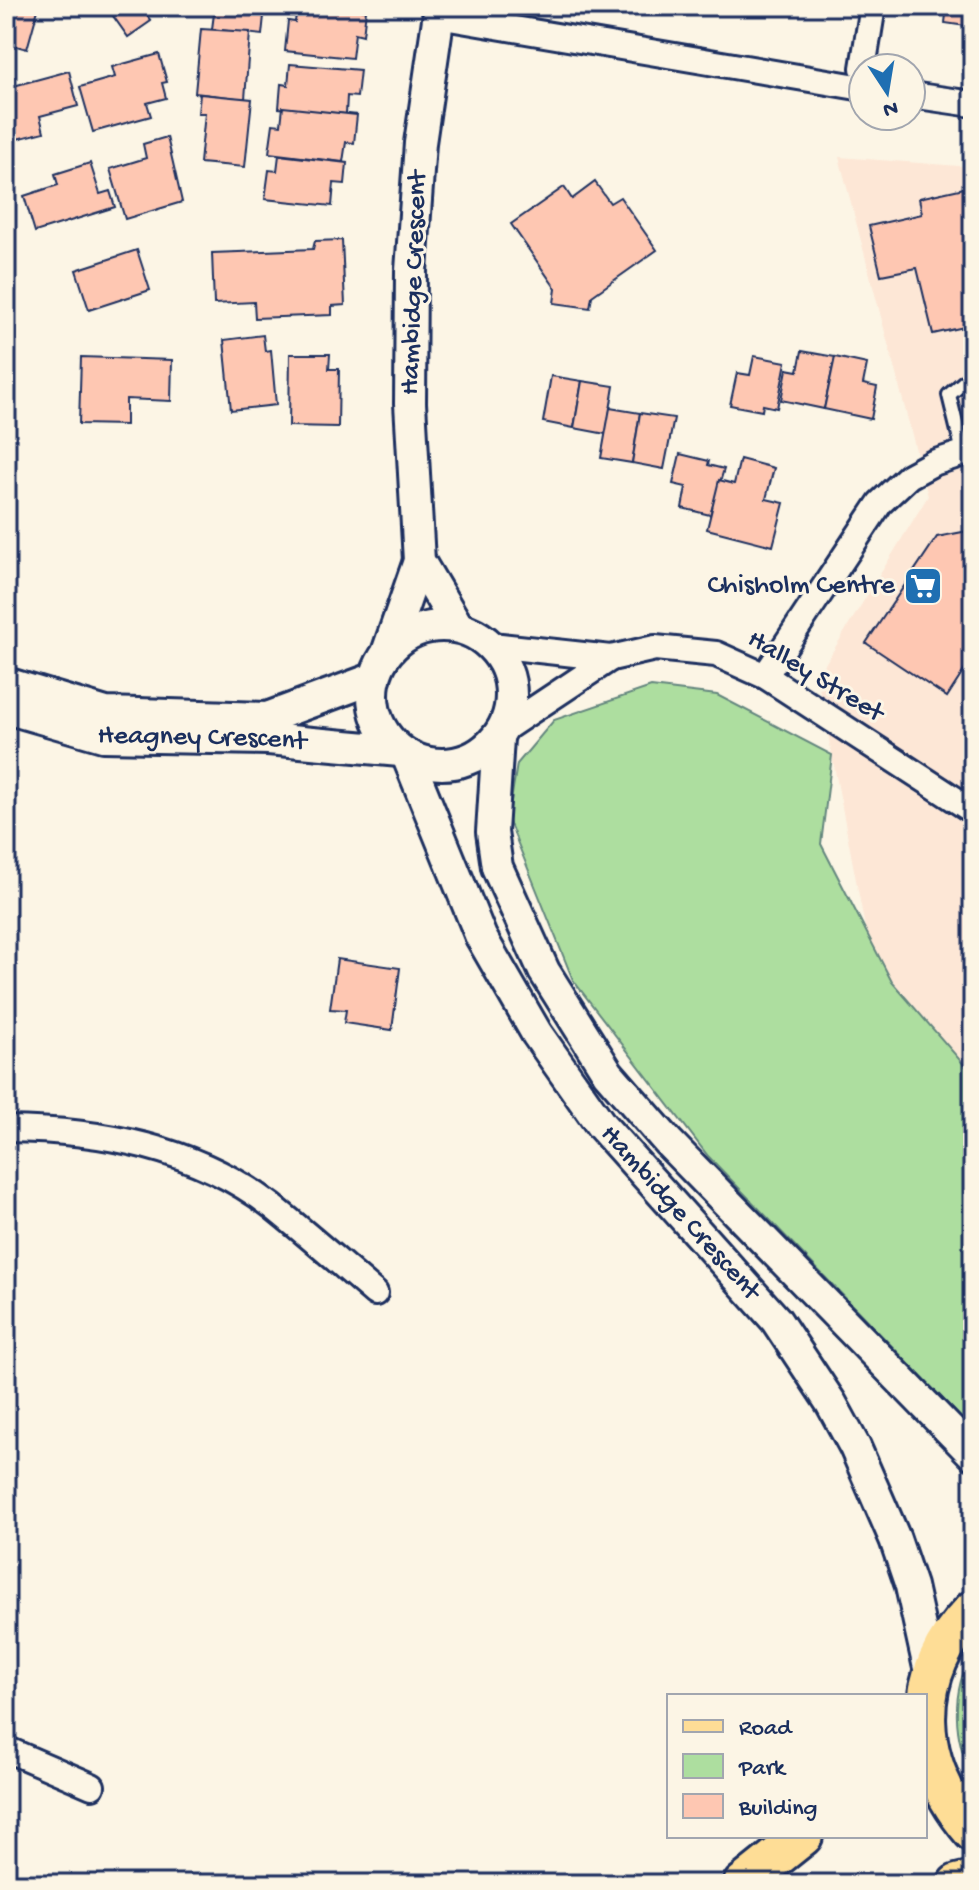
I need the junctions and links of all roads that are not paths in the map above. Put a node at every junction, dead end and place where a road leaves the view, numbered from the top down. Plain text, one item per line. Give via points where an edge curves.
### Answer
1 (873, 6) edge
2 (439, 11) edge
3 (866, 52) edge
4 (847, 77) edge
5 (927, 97) edge
6 (973, 104) edge
7 (973, 374) edge
8 (968, 451) edge
9 (418, 552) junction
10 (458, 627) junction
11 (492, 645) junction
12 (388, 650) junction
13 (611, 658) junction
14 (765, 676) junction
15 (375, 678) junction
16 (6, 683) edge
17 (6, 708) edge
18 (203, 727) junction
19 (501, 734) junction
20 (403, 753) junction
21 (973, 811) edge
22 (6, 1129) edge
23 (375, 1293) dead end
24 (973, 1454) edge
25 (973, 1610) edge
26 (928, 1689) edge
27 (927, 1716) edge
28 (927, 1746) edge
29 (6, 1749) edge
30 (92, 1786) dead end
31 (973, 1832) edge
32 (800, 1838) edge
33 (973, 1880) edge
34 (743, 1884) edge
35 (957, 1884) edge

1 - 3 street
2 - 4 street
2 - 9 street, Hambidge Crescent via 420,143 411,271
5 - 6 street
7 - 8 lane via 949,395
8 - 14 street via 909,476 880,503
9 - 10 street, Hambidge Crescent
9 - 12 street, Hambidge Crescent
10 - 11 street
10 - 12 street via 431,627
11 - 13 street, Halley Street
11 - 19 street via 508,670 513,700
12 - 15 street
13 - 14 street, Halley Street via 683,648 716,654
13 - 19 street, Halley Street
14 - 21 street, Halley Street
15 - 18 street, Heagney Crescent via 267,718
15 - 20 street via 373,705 382,730
16 - 18 street, Heagney Crescent via 106,713
17 - 18 street, Heagney Crescent via 103,736
18 - 20 street, Heagney Crescent
19 - 20 street via 479,755 455,764 430,764
19 - 24 street, Hambidge Crescent via 492,832 497,867 544,971 608,1073 668,1142
20 - 26 street, Hambidge Crescent via 481,937 537,1034 601,1125 776,1320 831,1403 855,1447 911,1586
22 - 23 street via 108,1135 207,1167 269,1204
25 - 26 main road via 947,1641
26 - 27 main road
28 - 31 main road via 942,1791
29 - 30 street
32 - 34 main road
33 - 35 main road

